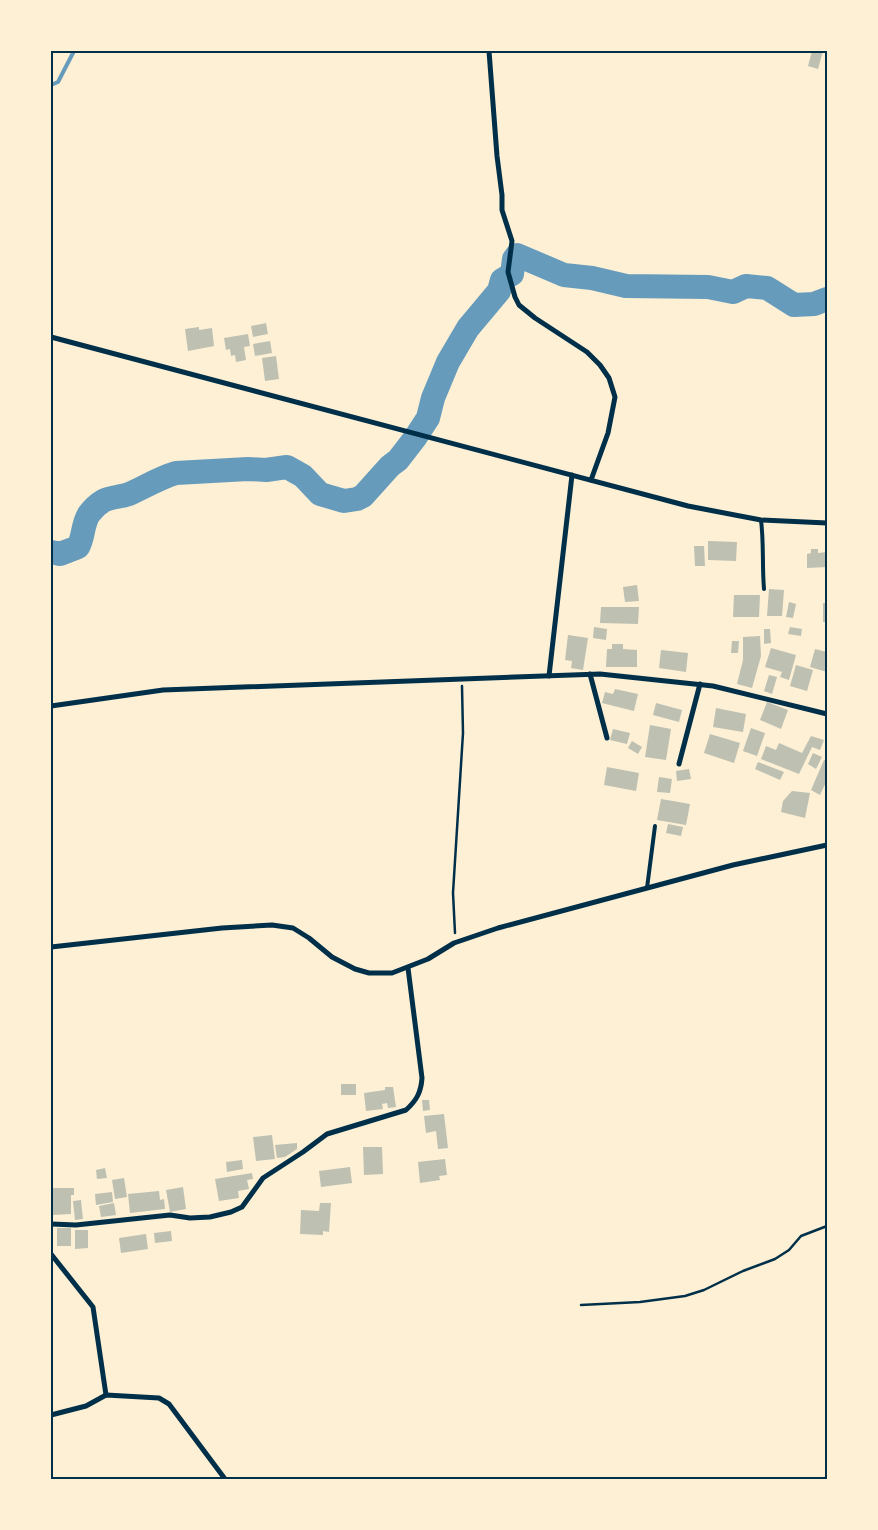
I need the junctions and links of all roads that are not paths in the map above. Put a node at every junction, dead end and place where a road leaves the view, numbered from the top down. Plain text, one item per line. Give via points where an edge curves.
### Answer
1 (489, 51) edge
2 (51, 337) edge
3 (572, 475) junction
4 (591, 480) junction
5 (761, 520) junction
6 (827, 523) edge
7 (764, 589) dead end
8 (590, 674) junction
9 (549, 676) junction
10 (700, 684) junction
11 (51, 706) edge
12 (827, 714) edge
13 (607, 738) dead end
14 (679, 764) dead end
15 (655, 826) dead end
16 (827, 845) edge
17 (647, 888) junction
18 (51, 947) edge
19 (408, 968) junction
20 (51, 1224) edge
21 (51, 1254) edge
22 (106, 1395) junction
23 (51, 1415) edge
24 (225, 1479) edge

1 - 4 street via 502,210 512,241 508,272 519,305 587,352 609,378 615,396 608,433
2 - 3 street
3 - 4 street
3 - 9 street
4 - 5 street via 688,506
5 - 6 street
5 - 7 lane
8 - 9 street
8 - 10 street
8 - 13 street
9 - 11 street via 163,690
10 - 12 street
10 - 14 street
15 - 17 lane
16 - 17 street
17 - 19 street via 456,942
18 - 19 street via 272,925 293,928 332,957 355,969 383,974
19 - 20 street via 422,1078 416,1101 406,1110 328,1134 262,1178 242,1207 231,1212 210,1217 170,1215 76,1225
21 - 22 street via 93,1307
22 - 23 street via 86,1406
22 - 24 street via 159,1398 169,1404

